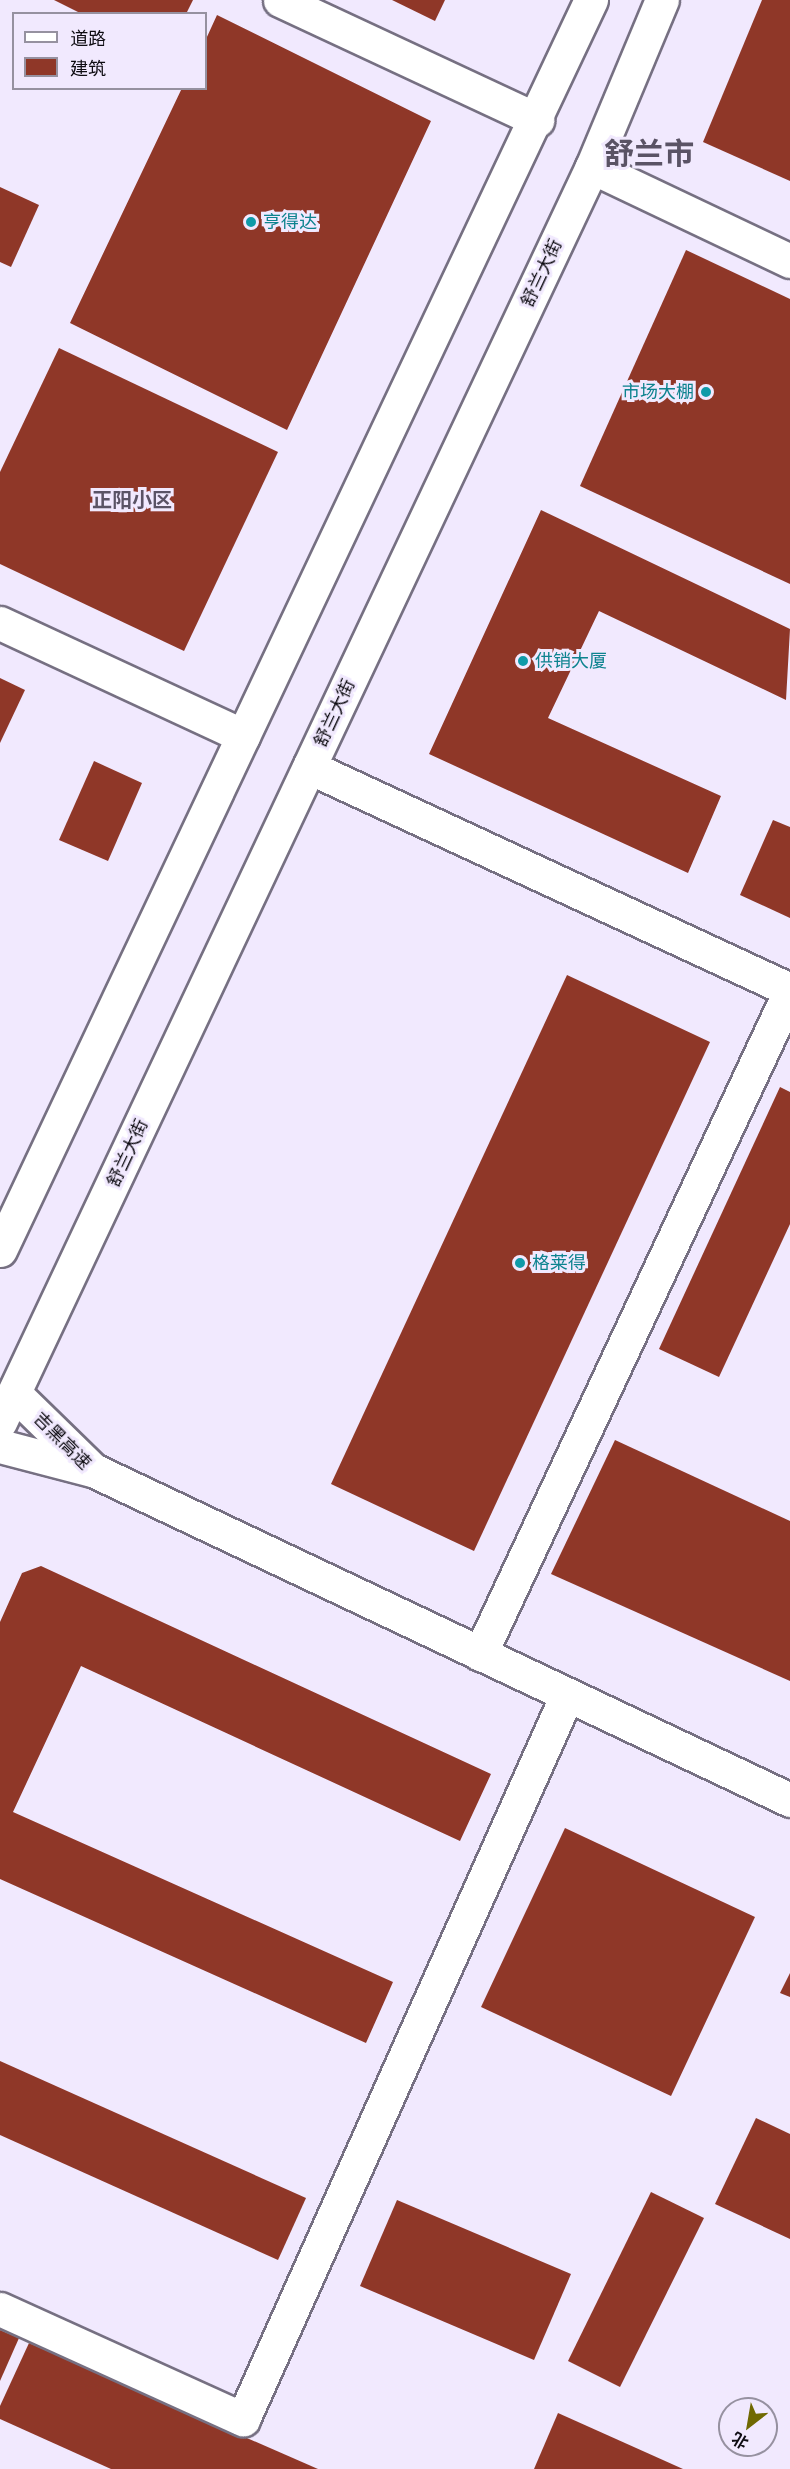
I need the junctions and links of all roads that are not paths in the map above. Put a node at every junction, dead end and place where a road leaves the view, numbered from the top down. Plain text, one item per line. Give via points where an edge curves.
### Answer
1 (280, 0) edge
2 (591, 0) edge
3 (663, 0) edge
4 (537, 120) junction
5 (592, 167) junction
6 (790, 261) edge
7 (0, 623) edge
8 (243, 736) junction
9 (309, 767) junction
10 (790, 990) edge
11 (0, 1250) edge
12 (5, 1401) edge
13 (0, 1446) edge
14 (94, 1471) junction
15 (480, 1654) junction
16 (567, 1695) junction
17 (790, 1800) edge
18 (0, 2309) edge

1 - 4 main road
2 - 4 main road
3 - 5 main road, 舒兰大街
4 - 8 main road
5 - 6 main road
5 - 9 main road, 舒兰大街
7 - 8 main road
8 - 11 main road
9 - 10 main road
9 - 12 main road, 舒兰大街
10 - 15 main road
12 - 14 main road, 吉黑高速
13 - 14 main road, 吉黑高速
14 - 15 main road
15 - 16 main road
16 - 17 main road
16 - 18 main road via 243,2419

